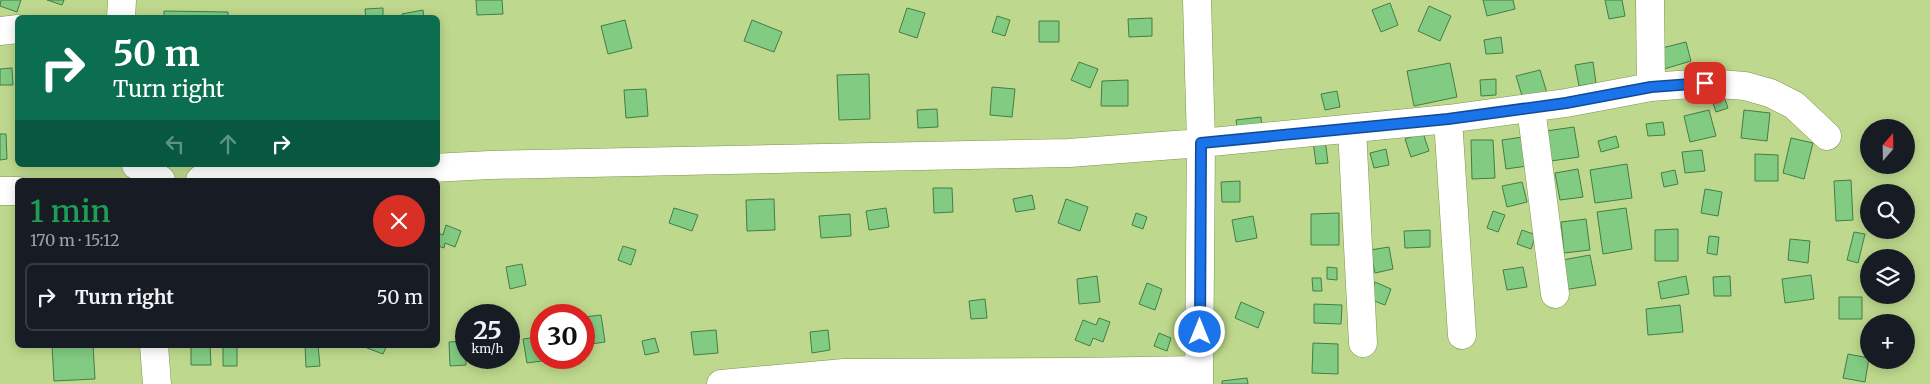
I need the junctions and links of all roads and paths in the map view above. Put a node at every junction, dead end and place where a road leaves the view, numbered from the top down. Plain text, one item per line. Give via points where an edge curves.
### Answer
1 (122, 0) edge
2 (1197, 0) edge
3 (1650, 0) edge
4 (121, 15) edge
5 (15, 29) edge
6 (0, 31) edge
7 (1651, 87) junction
8 (1532, 108) junction
9 (1448, 119) junction
10 (1352, 129) junction
11 (1827, 136) dead end
12 (1201, 143) junction
13 (138, 167) edge
14 (157, 178) edge
15 (239, 178) edge
16 (0, 191) edge
17 (15, 191) edge
18 (1554, 294) dead end
19 (1462, 335) dead end
20 (1363, 343) dead end
21 (154, 348) edge
22 (1199, 377) edge
23 (157, 384) edge
24 (721, 384) edge

1 - 4 street
2 - 12 street
3 - 7 street
5 - 6 street
7 - 8 street
7 - 11 street via 1705,83 1753,88 1794,105
8 - 9 street
8 - 18 street
9 - 10 street
9 - 19 street
10 - 12 street
10 - 20 street
12 - 15 street via 1069,153 490,165
12 - 22 street
13 - 14 street
16 - 17 street
21 - 23 street
22 - 24 street via 1077,372 844,373

